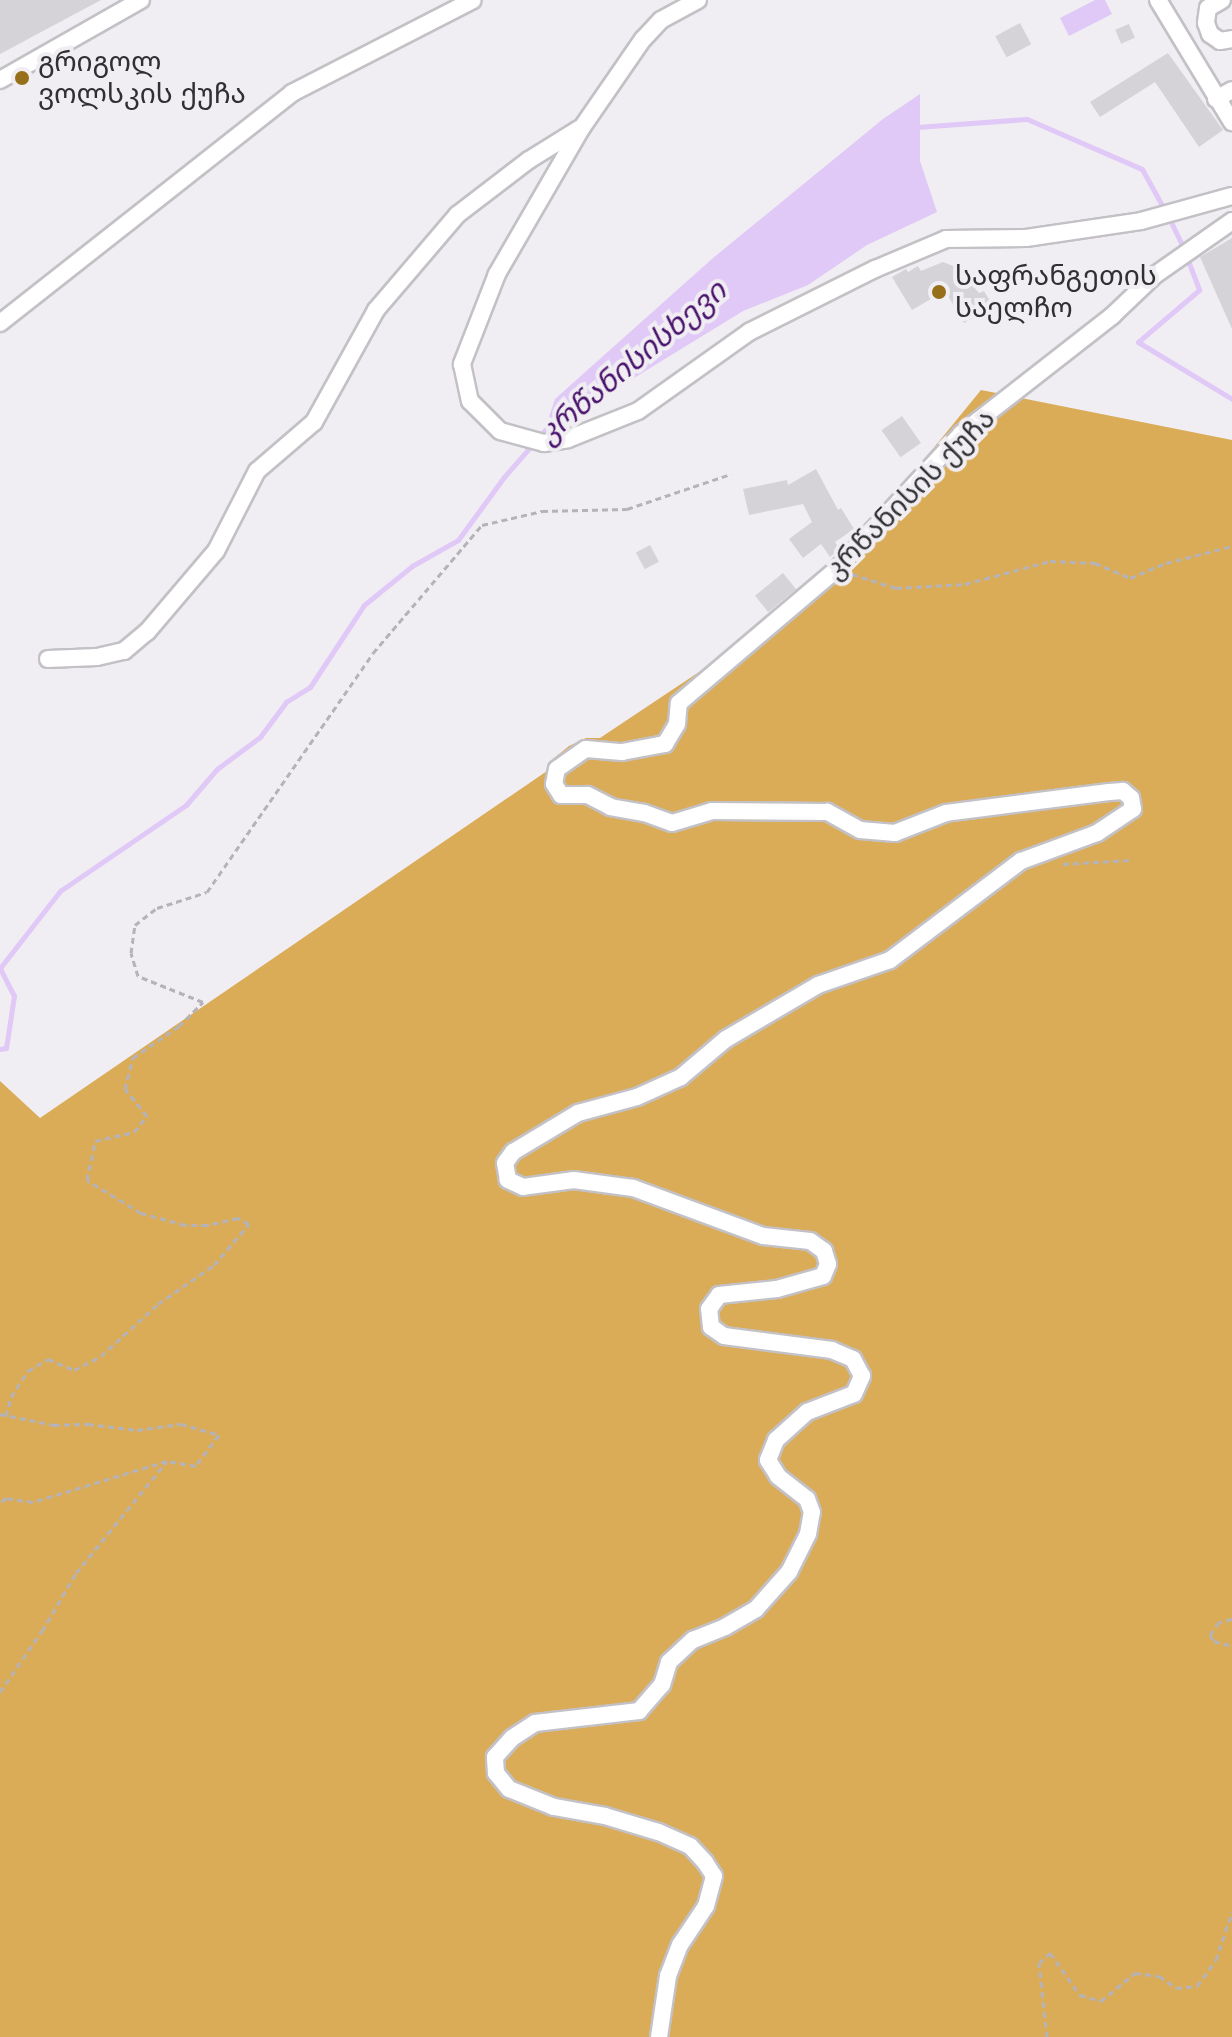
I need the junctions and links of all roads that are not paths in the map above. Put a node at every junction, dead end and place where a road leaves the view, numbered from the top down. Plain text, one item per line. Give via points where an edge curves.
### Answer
1 (141, 0) edge
2 (473, 0) edge
3 (698, 0) edge
4 (1158, 0) edge
5 (1222, 0) edge
6 (1232, 39) edge
7 (0, 80) edge
8 (1232, 90) edge
9 (1216, 99) junction
10 (1232, 122) edge
11 (581, 129) junction
12 (1232, 196) edge
13 (1232, 221) edge
14 (0, 323) edge
15 (48, 659) dead end
16 (659, 2037) edge

1 - 7 street
2 - 14 street via 292,93
3 - 11 street via 661,20 643,39
4 - 9 street
5 - 6 street via 1208,8 1206,23 1220,41
8 - 9 street
9 - 10 street
11 - 12 street via 497,274 462,364 470,401 500,431 544,443 638,411 749,332 946,239 1026,238 1141,221
11 - 15 street via 529,160 457,215 376,310 314,422 257,471 216,551 147,632 124,651
13 - 16 street, კრწანისის ქუჩა via 1155,275 1112,316 961,434 837,569 679,703 677,724 665,744 622,752 586,749 557,769 554,784 561,795 587,795 672,823 712,811 827,812 860,830 895,833 946,813 1123,791 1133,809 1097,833 1021,861 890,960 818,985 726,1039 681,1077 637,1097 578,1113 513,1152 505,1163 508,1180 523,1187 574,1180 633,1188 763,1236 810,1241 824,1251 828,1264 823,1276 777,1289 719,1295 709,1309 711,1327 724,1336 832,1350 853,1359 862,1376 854,1394 807,1412 776,1440 768,1460 778,1476 807,1499 812,1512 808,1534 789,1572 756,1609 693,1640 669,1662 662,1685 639,1711 535,1723 495,1757 496,1773 509,1789 554,1807 658,1832 690,1846 714,1876 706,1906 680,1945 668,1976

